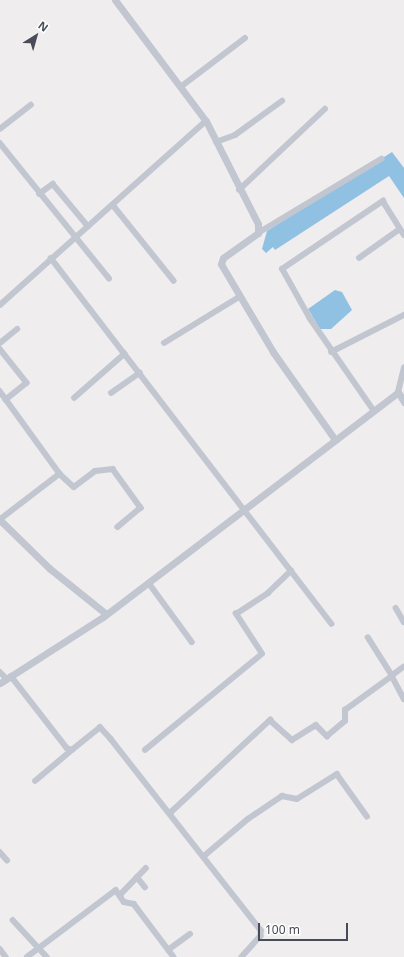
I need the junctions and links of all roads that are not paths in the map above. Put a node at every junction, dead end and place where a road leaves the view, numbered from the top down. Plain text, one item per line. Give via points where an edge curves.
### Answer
1 (115, 0) edge
2 (245, 38) dead end
3 (182, 86) junction
4 (282, 101) dead end
5 (31, 105) dead end
6 (325, 109) dead end
7 (206, 121) junction
8 (0, 129) edge
9 (216, 142) junction
10 (0, 143) edge
11 (381, 159) dead end
12 (239, 190) junction
13 (39, 194) junction
14 (113, 205) junction
15 (88, 226) junction
16 (400, 229) junction
17 (258, 233) junction
18 (404, 235) edge
19 (76, 237) junction
20 (51, 258) junction
21 (359, 258) dead end
22 (109, 278) dead end
23 (174, 281) dead end
24 (239, 297) junction
25 (0, 305) edge
26 (404, 315) edge
27 (17, 329) dead end
28 (0, 343) edge
29 (164, 343) dead end
30 (0, 349) edge
31 (332, 352) junction
32 (124, 354) junction
33 (404, 368) edge
34 (140, 373) junction
35 (0, 391) edge
36 (401, 391) edge
37 (111, 394) dead end
38 (74, 398) dead end
39 (6, 400) junction
40 (404, 402) edge
41 (373, 410) junction
42 (334, 438) junction
43 (60, 474) junction
44 (244, 513) junction
45 (0, 520) edge
46 (118, 526) dead end
47 (291, 571) junction
48 (149, 583) junction
49 (396, 608) dead end
50 (106, 614) junction
51 (404, 622) edge
52 (332, 624) dead end
53 (368, 638) dead end
54 (192, 642) dead end
55 (404, 667) edge
56 (0, 672) edge
57 (392, 676) junction
58 (9, 677) junction
59 (0, 683) edge
60 (404, 699) edge
61 (72, 750) junction
62 (145, 750) dead end
63 (35, 781) dead end
64 (170, 813) junction
65 (367, 816) dead end
66 (0, 852) edge
67 (204, 856) junction
68 (7, 860) dead end
69 (146, 868) dead end
70 (137, 877) junction
71 (145, 887) dead end
72 (120, 895) junction
73 (12, 920) dead end
74 (190, 934) dead end
75 (39, 948) junction
76 (0, 949) edge
77 (168, 950) junction
78 (6, 957) edge
79 (27, 957) edge
80 (48, 957) edge
81 (174, 957) edge
82 (242, 957) edge

1 - 3 street
2 - 3 street
3 - 7 street
4 - 9 street via 235,135
5 - 8 street
6 - 12 street
7 - 9 street
7 - 14 street
9 - 12 street
10 - 13 street
11 - 17 street
12 - 17 street via 258,224
13 - 15 street via 53,184
13 - 19 street
14 - 15 street
14 - 23 street
15 - 19 street
16 - 18 street
16 - 21 street
16 - 31 street via 383,201 282,269
17 - 24 street via 223,258 221,264
19 - 20 street
19 - 22 street
20 - 25 street
20 - 32 street
24 - 29 street
24 - 42 street
26 - 31 street
27 - 28 street
30 - 39 street via 26,383
31 - 41 street
32 - 34 street
32 - 38 street
33 - 36 street
34 - 37 street
34 - 44 street
35 - 39 street
36 - 40 street
36 - 41 street
39 - 43 street
41 - 42 street
42 - 44 street
43 - 45 street
43 - 46 street via 74,487 95,471 113,469 141,508
44 - 47 street
44 - 48 street
45 - 50 street via 49,568
47 - 52 street
47 - 62 street via 268,593 236,614 262,654
48 - 50 street
48 - 54 street
49 - 51 street
50 - 58 street
53 - 57 street
55 - 57 street
56 - 58 street
57 - 60 street
57 - 64 street via 346,710 345,721 327,736 316,725 292,740 270,720
58 - 59 street
58 - 61 street via 59,741
61 - 63 street
61 - 64 street via 100,727
64 - 67 street
65 - 67 street via 338,774 297,799 282,796 248,819
66 - 68 street
67 - 82 street via 261,930 261,936
69 - 70 street
70 - 71 street
70 - 72 street
72 - 75 street via 113,891
72 - 77 street via 127,903 134,904
73 - 75 street
74 - 77 street
75 - 79 street
75 - 80 street
76 - 78 street
77 - 81 street

